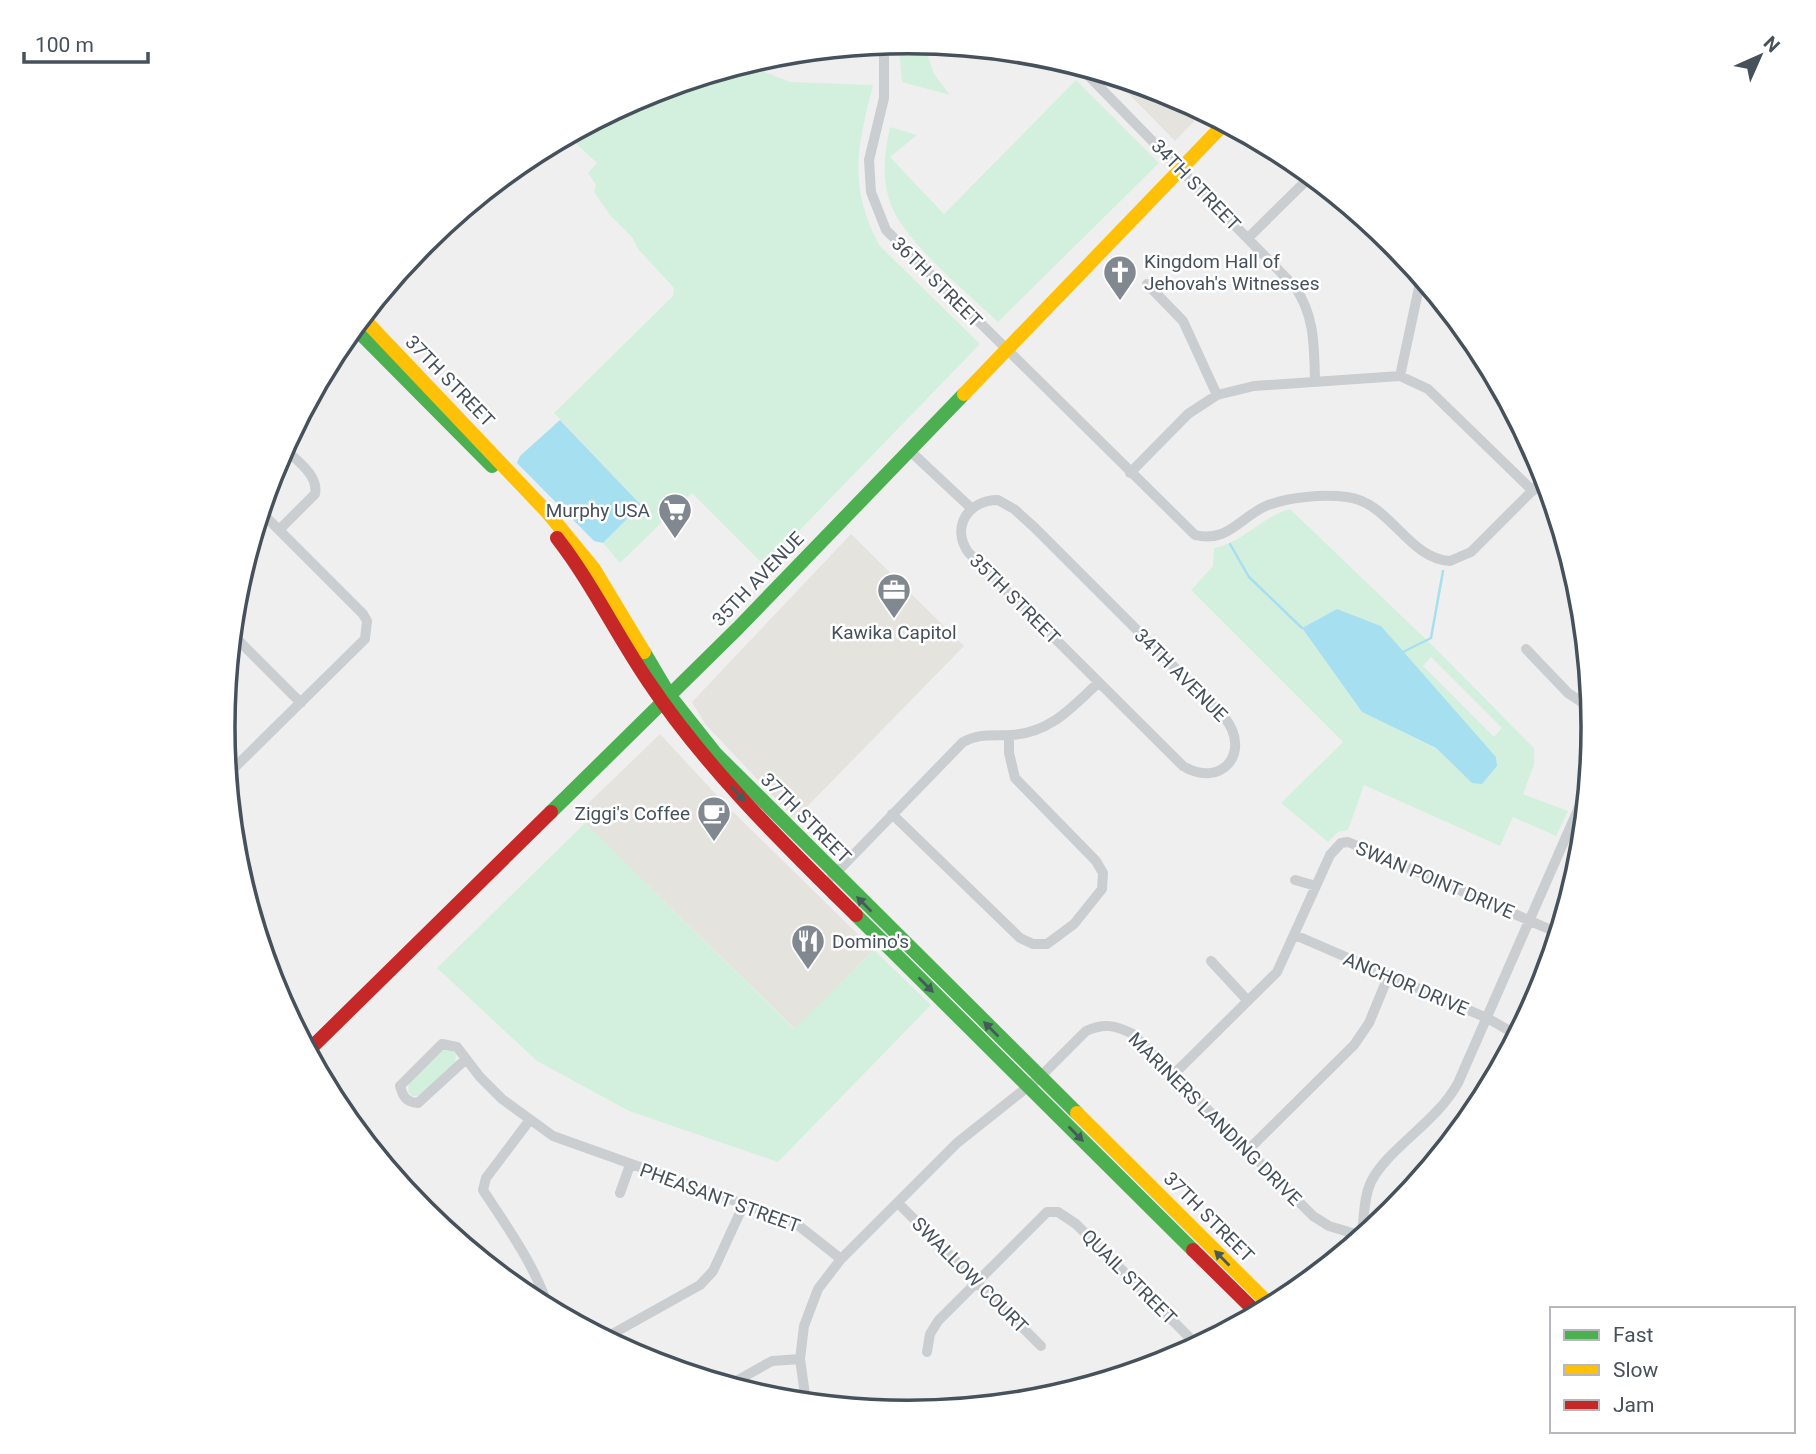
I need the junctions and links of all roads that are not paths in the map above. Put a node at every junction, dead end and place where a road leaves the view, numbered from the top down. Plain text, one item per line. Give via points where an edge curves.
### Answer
1 (884, 55) edge
2 (1093, 81) edge
3 (1219, 131) edge
4 (1181, 169) junction
5 (1304, 183) edge
6 (1248, 238) junction
7 (1147, 284) dead end
8 (1419, 290) edge
9 (369, 324) edge
10 (362, 335) edge
11 (1005, 350) junction
12 (1400, 376) junction
13 (1315, 380) junction
14 (1217, 395) junction
15 (909, 450) junction
16 (292, 456) edge
17 (1130, 473) junction
18 (1536, 487) edge
19 (1533, 491) junction
20 (971, 508) junction
21 (268, 519) edge
22 (279, 530) junction
23 (241, 643) edge
24 (1526, 649) dead end
25 (1098, 683) junction
26 (667, 699) junction
27 (1580, 701) edge
28 (301, 703) junction
29 (1009, 736) junction
30 (237, 765) edge
31 (892, 814) junction
32 (1574, 818) edge
33 (1572, 824) joint
34 (830, 880) junction
35 (1295, 880) dead end
36 (1316, 886) junction
37 (1529, 920) junction
38 (1549, 929) edge
39 (1295, 935) junction
40 (1211, 961) dead end
41 (1388, 977) junction
42 (1248, 1001) junction
43 (1487, 1018) junction
44 (1509, 1030) edge
45 (315, 1044) edge
46 (466, 1059) junction
47 (1173, 1075) junction
48 (1034, 1082) junction
49 (529, 1121) junction
50 (1247, 1150) junction
51 (629, 1166) junction
52 (620, 1194) dead end
53 (898, 1203) junction
54 (744, 1204) junction
55 (1364, 1222) edge
56 (1352, 1233) edge
57 (841, 1259) junction
58 (977, 1282) junction
59 (542, 1291) edge
60 (1263, 1298) edge
61 (1250, 1306) edge
62 (615, 1332) edge
63 (1190, 1338) edge
64 (1041, 1346) dead end
65 (928, 1352) dead end
66 (800, 1359) junction
67 (741, 1379) edge
68 (805, 1391) edge

1 - 11 street, 36TH STREET via 884,98 869,160 871,192 886,230
2 - 4 street, 34TH STREET
3 - 4 main road, 35TH AVENUE
4 - 6 street, 34TH STREET
4 - 11 main road, 35TH AVENUE
5 - 6 street
6 - 13 street, 34TH STREET via 1304,301 1312,325
7 - 14 street via 1183,321
8 - 12 street
9 - 26 main road, 37TH STREET via 587,559
10 - 26 main road, 37TH STREET via 542,520 586,575
11 - 15 main road, 35TH AVENUE
11 - 17 street
12 - 13 street
12 - 19 street via 1428,389
13 - 14 street
14 - 17 street via 1188,414
15 - 20 street
15 - 26 main road, 35TH AVENUE
16 - 22 street via 314,478 315,494
17 - 19 street via 1195,535 1217,537 1230,532 1265,507 1283,501 1345,497 1387,516 1425,553 1450,561 1471,552
18 - 19 street
20 - 25 street, 35TH STREET via 960,530 968,552
20 - 25 street, 34TH AVENUE via 998,500 1035,528 1225,718 1237,738 1235,755 1214,774 1194,773
21 - 22 street
22 - 28 street via 367,621 365,639
23 - 28 street
24 - 27 street
25 - 29 street via 1057,722
26 - 34 main road, 37TH STREET via 709,763
26 - 45 main road, 35TH AVENUE
28 - 30 street
29 - 31 street via 988,734 965,741
29 - 31 street via 1015,778 1096,860 1103,873 1101,893 1056,940 1037,945 1020,938
31 - 34 street
32 - 33 street
33 - 37 street
34 - 48 main road, 37TH STREET
35 - 36 street
36 - 37 street, SWAN POINT DRIVE via 1334,847 1348,842
36 - 39 street
37 - 38 street, SWAN POINT DRIVE
37 - 43 street
39 - 41 street, ANCHOR DRIVE
39 - 42 street via 1276,972
40 - 42 street
41 - 43 street, ANCHOR DRIVE
41 - 50 street via 1369,1023 1354,1045
42 - 47 street
43 - 44 street, ANCHOR DRIVE
43 - 55 street via 1444,1107 1374,1176
46 - 46 street via 457,1047 442,1044 400,1086 402,1095 418,1103
46 - 49 street, PHEASANT STREET
47 - 48 street, MARINERS LANDING DRIVE via 1133,1034 1110,1025 1086,1031
47 - 50 street, MARINERS LANDING DRIVE
48 - 53 street, MARINERS LANDING DRIVE via 957,1143
60 -> 48 main road, 37TH STREET
48 -> 61 main road, 37TH STREET
49 - 51 street, PHEASANT STREET via 574,1146
49 - 59 street via 486,1178 483,1190
50 - 56 street, MARINERS LANDING DRIVE via 1313,1216
51 - 52 street, PHEASANT STREET
51 - 54 street, PHEASANT STREET
53 - 57 street, MARINERS LANDING DRIVE
53 - 58 street, SWALLOW COURT
54 - 57 street, PHEASANT STREET via 806,1228
54 - 62 street via 713,1271 700,1285
57 - 66 street, MARINERS LANDING DRIVE via 818,1289 804,1326
58 - 63 street, QUAIL STREET via 1047,1212 1058,1212 1076,1224
58 - 64 street, SWALLOW COURT
58 - 65 street via 930,1334
66 - 67 street via 772,1361
66 - 68 street, MARINERS LANDING DRIVE

